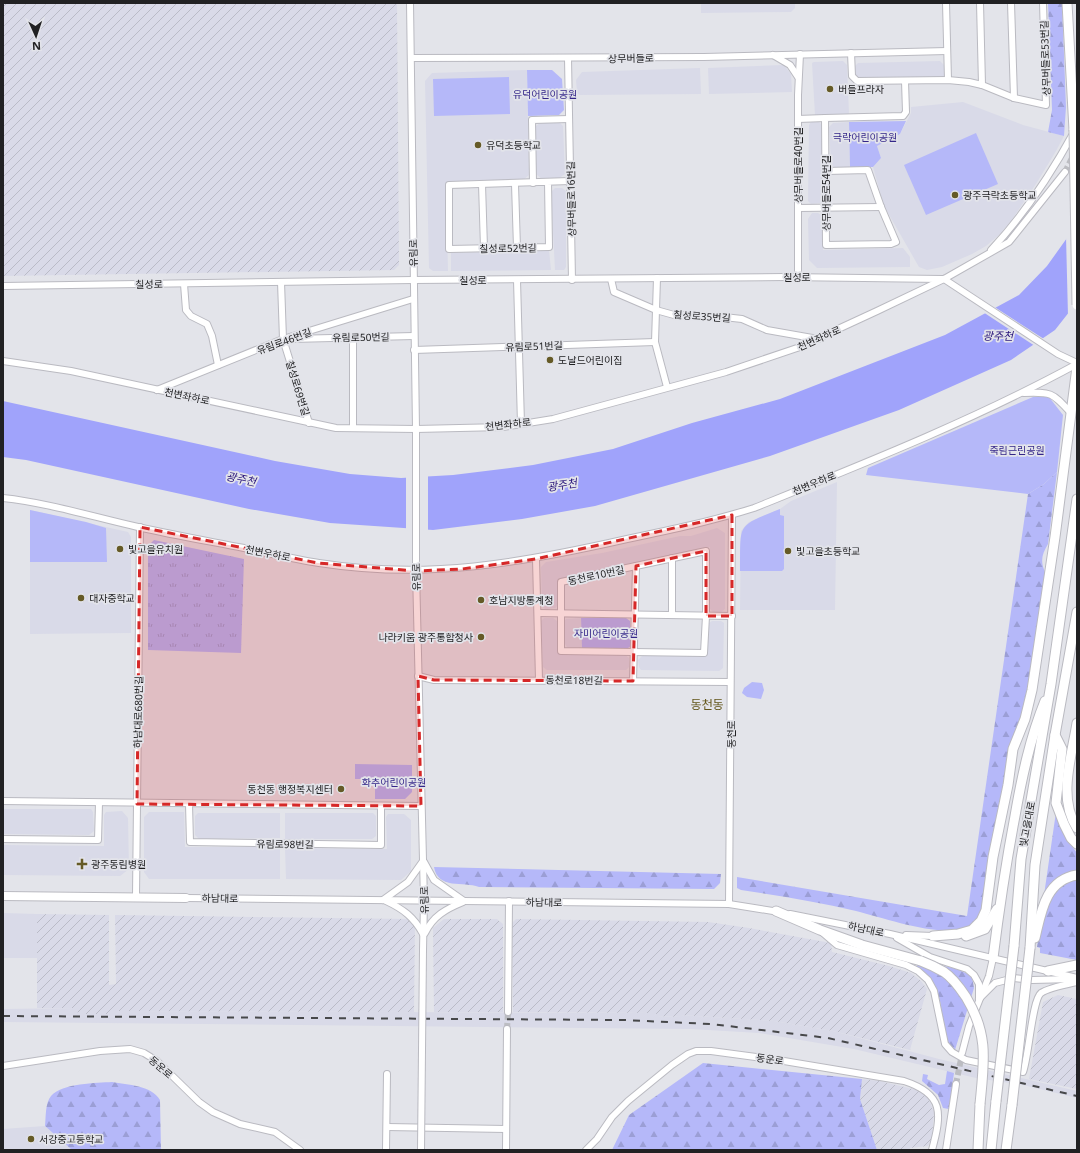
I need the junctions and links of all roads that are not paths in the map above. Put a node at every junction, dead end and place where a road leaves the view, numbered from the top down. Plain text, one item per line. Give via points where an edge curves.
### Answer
1 (410, 3) edge
2 (946, 3) edge
3 (980, 3) edge
4 (1011, 3) edge
5 (1043, 3) edge
6 (1067, 3) edge
7 (947, 52) junction
8 (851, 53) junction
9 (800, 54) junction
10 (771, 55) junction
11 (411, 58) junction
12 (568, 58) junction
13 (798, 77) junction
14 (948, 80) junction
15 (905, 81) junction
16 (982, 85) junction
17 (1014, 98) junction
18 (825, 118) junction
19 (569, 119) junction
20 (798, 119) junction
21 (1074, 130) junction
22 (826, 171) junction
23 (1065, 172) tunnel mouth
24 (570, 181) junction
25 (548, 182) junction
26 (533, 183) junction
27 (482, 184) junction
28 (515, 184) junction
29 (881, 207) junction
30 (798, 208) junction
31 (826, 208) junction
32 (484, 248) junction
33 (517, 248) junction
34 (987, 254) junction
35 (798, 277) junction
36 (657, 278) junction
37 (611, 279) junction
38 (944, 279) junction
39 (413, 280) junction
40 (517, 280) junction
41 (572, 280) junction
42 (281, 282) junction
43 (184, 284) junction
44 (3, 286) edge
45 (413, 299) junction
46 (1077, 305) edge
47 (656, 310) junction
48 (414, 336) junction
49 (353, 337) junction
50 (284, 339) junction
51 (818, 339) junction
52 (654, 342) junction
53 (519, 347) junction
54 (414, 350) junction
55 (3, 361) edge
56 (1077, 363) edge
57 (218, 365) junction
58 (1077, 367) edge
59 (667, 387) junction
60 (157, 390) junction
61 (1020, 393) junction
62 (1077, 398) edge
63 (1070, 412) junction
64 (309, 423) junction
65 (521, 424) junction
66 (353, 428) junction
67 (416, 429) junction
68 (3, 498) edge
69 (1077, 500) edge
70 (732, 515) junction
71 (140, 527) junction
72 (672, 558) junction
73 (536, 559) junction
74 (636, 566) junction
75 (416, 571) junction
76 (1077, 612) edge
77 (538, 613) junction
78 (561, 613) junction
79 (636, 615) junction
80 (672, 615) junction
81 (706, 616) junction
82 (732, 616) junction
83 (634, 651) junction
84 (418, 676) junction
85 (538, 680) junction
86 (633, 681) junction
87 (730, 682) junction
88 (1051, 684) junction
89 (1077, 723) edge
90 (1055, 735) junction
91 (3, 801) edge
92 (99, 803) junction
93 (137, 804) junction
94 (189, 804) junction
95 (381, 806) junction
96 (422, 806) junction
97 (1077, 828) edge
98 (3, 839) edge
99 (1077, 844) edge
100 (423, 861) junction
101 (1077, 875) edge
102 (3, 896) edge
103 (136, 897) junction
104 (186, 898) joint
105 (383, 900) junction
106 (424, 900) junction
107 (464, 901) junction
108 (509, 901) junction
109 (1000, 903) junction
110 (729, 904) junction
111 (776, 912) junction
112 (820, 930) junction
113 (890, 934) junction
114 (424, 936) junction
115 (933, 936) junction
116 (1030, 948) junction
117 (993, 958) junction
118 (1077, 965) edge
119 (1048, 971) junction
120 (1077, 980) edge
121 (979, 999) junction
122 (508, 1012) tunnel mouth
123 (507, 1029) tunnel mouth
124 (962, 1053) tunnel mouth
125 (3, 1066) edge
126 (387, 1074) dead end
127 (956, 1084) tunnel mouth
128 (387, 1127) junction
129 (506, 1129) junction
130 (300, 1150) edge
131 (386, 1150) edge
132 (421, 1150) edge
133 (506, 1150) edge
134 (586, 1150) edge
135 (932, 1150) edge
136 (946, 1150) edge
137 (978, 1150) edge
138 (991, 1150) edge
139 (1006, 1150) edge

1 - 11 street, 유림로
2 - 7 street
3 - 16 street
4 - 17 street
5 - 17 street, 상무버들로53번길 via 1046,105
6 - 21 highway
7 - 8 street, 상무버들로
7 - 14 street
8 - 9 street, 상무버들로
8 - 15 street via 852,76 857,81
9 - 10 street, 상무버들로
9 - 13 street, 상무버들로40번길
10 - 12 street, 상무버들로
10 - 13 street via 790,65
11 - 12 street, 상무버들로
11 - 39 street, 유림로
12 - 19 street, 상무버들로16번길
13 - 20 street, 상무버들로40번길
14 - 15 street
14 - 16 street, 상무버들로53번길
15 - 18 street via 906,112 903,116
16 - 17 street, 상무버들로53번길
18 - 20 street
18 - 22 street, 상무버들로54번길
19 - 24 street, 상무버들로16번길
19 - 26 street via 532,120
20 - 30 street, 상무버들로40번길
21 - 34 street, 천변좌하로 via 1058,160 1020,218
21 - 46 highway, bridge
22 - 29 street via 868,170
22 - 31 street, 상무버들로54번길
23 - 34 street, 천변좌하로 via 1009,242
24 - 25 street
24 - 41 street, 상무버들로16번길
25 - 26 street
25 - 33 street, 칠성로52번길 via 549,247
26 - 28 street
27 - 28 street
27 - 32 street
27 - 32 street, 칠성로52번길 via 449,185 449,249
28 - 33 street
29 - 31 street
29 - 31 street, 상무버들로54번길 via 896,242 891,244 826,245
30 - 31 street
30 - 35 street, 상무버들로40번길
32 - 33 street, 칠성로52번길
34 - 38 street, 천변좌하로
35 - 36 street, 칠성로
35 - 38 street, 칠성로
36 - 37 street, 칠성로
36 - 47 street
37 - 41 street, 칠성로
37 - 47 street, 칠성로35번길 via 614,292
38 - 51 street, 천변좌하로
38 - 56 street via 1058,354
39 - 40 street, 칠성로
39 - 42 street, 칠성로
39 - 45 street, 유림로
40 - 41 street, 칠성로
40 - 53 street
42 - 43 street, 칠성로
42 - 50 street, 칠성로69번길
43 - 44 street, 칠성로
43 - 57 street via 186,310 191,316 207,324
45 - 48 street, 유림로
45 - 50 street, 유림로46번길
47 - 51 street, 칠성로35번길 via 674,315 742,319 767,330
47 - 52 street
48 - 49 street, 유림로50번길
48 - 54 street, 유림로
49 - 50 street, 유림로50번길
49 - 66 street
50 - 57 street, 유림로46번길
50 - 64 street, 칠성로69번길
51 - 59 street, 천변좌하로 via 726,372
52 - 53 street, 유림로51번길
52 - 59 street
53 - 54 street, 유림로51번길
53 - 65 street
54 - 67 street, 유림로
55 - 60 street, 천변좌하로 via 70,371
56 - 61 street, 천변우하로
57 - 60 street, 유림로46번길
58 - 63 highway
59 - 65 street, 천변좌하로 via 560,417
60 - 64 street, 천변좌하로
61 - 63 street via 1044,392 1056,396
61 - 70 street, 천변우하로 via 858,465
62 - 63 highway
63 - 115 highway via 1055,537 1031,696 1013,749 986,910 981,922 972,930
64 - 66 street, 천변좌하로
65 - 67 street, 천변좌하로 via 502,427
66 - 67 street, 천변좌하로
67 - 75 street, 유림로
68 - 71 street, 천변우하로 via 57,506
69 - 88 highway, 빛고을대로
70 - 73 street, 천변우하로
70 - 82 street, 동천로
71 - 75 street, 천변우하로 via 318,563 376,570
71 - 93 street, 하남대로680번길
72 - 74 street, 동천로10번길
72 - 80 street
72 - 81 street, 동천로10번길 via 706,551
73 - 75 street, 천변우하로 via 462,569
73 - 77 street
74 - 78 street, 동천로10번길 via 561,582
74 - 79 street, 동천로10번길
75 - 84 street, 유림로
76 - 90 highway, 빛고을대로
77 - 78 street
77 - 85 street
78 - 79 street
78 - 83 street, 동천로10번길 via 561,651
79 - 80 street
79 - 83 street, 동천로10번길
80 - 81 street
81 - 82 street
81 - 83 street, 동천로10번길 via 704,653
82 - 87 street, 동천로
83 - 86 street, 동천로10번길
84 - 85 street, 동천로18번길 via 434,680
84 - 96 street, 유림로
85 - 86 street, 동천로18번길
86 - 87 street, 동천로18번길
87 - 110 street, 동천로
88 - 109 highway via 1033,730 1021,780
88 - 138 highway, 빛고을대로, bridge via 1021,860
89 - 97 highway via 1066,792 1069,812
90 - 99 highway via 1062,748 1056,803 1071,838
90 - 116 highway, 빛고을대로 via 1035,865
91 - 92 street
92 - 93 street
92 - 98 street via 98,840
93 - 94 street
93 - 103 street, 하남대로680번길
94 - 95 street
94 - 95 street, 유림로98번길 via 190,842 283,844 381,845
95 - 96 street
96 - 100 street, 유림로
100 - 105 street via 408,882
100 - 106 street, 유림로
100 - 107 street via 434,880
101 - 116 highway via 1059,883 1049,892
102 - 103 main road, 하남대로
103 - 104 main road, 하남대로
104 - 105 street, 하남대로
105 - 106 street, 하남대로
105 - 114 street via 407,912
106 - 107 street, 하남대로
106 - 114 street, 유림로
107 - 108 street, 하남대로
107 - 114 street via 444,910 436,917
108 - 110 street, 하남대로
108 - 122 street
109 - 115 highway via 981,932 955,938
109 - 117 highway
110 - 111 street, 하남대로
111 - 112 highway
111 - 113 street, 하남대로
112 - 120 street via 837,945 906,966 918,971 928,980 934,991 945,1044 952,1052 966,1060 1023,1072 1035,1002 1041,993
112 - 137 highway, bridge via 862,945 921,961 945,972 959,986 982,1033 984,1053
113 - 115 street
113 - 117 street, 하남대로
113 - 121 street via 930,957 967,969 979,984
114 - 132 street, 유림로, bridge
116 - 139 highway, 빛고을대로, bridge
117 - 119 street, 하남대로
117 - 121 street via 989,976
118 - 119 highway
119 - 120 street, 하남대로
120 - 121 street via 1014,978 996,983
121 - 124 street
123 - 129 street
125 - 130 street, 동운로 via 130,1049 144,1053 156,1061 213,1112 240,1124 275,1132
126 - 128 street
127 - 136 street
128 - 129 street
128 - 131 street
129 - 133 street
134 - 135 street, 동운로 via 628,1101 672,1065 696,1051 710,1051 873,1075 921,1086 933,1096 937,1106 937,1134

